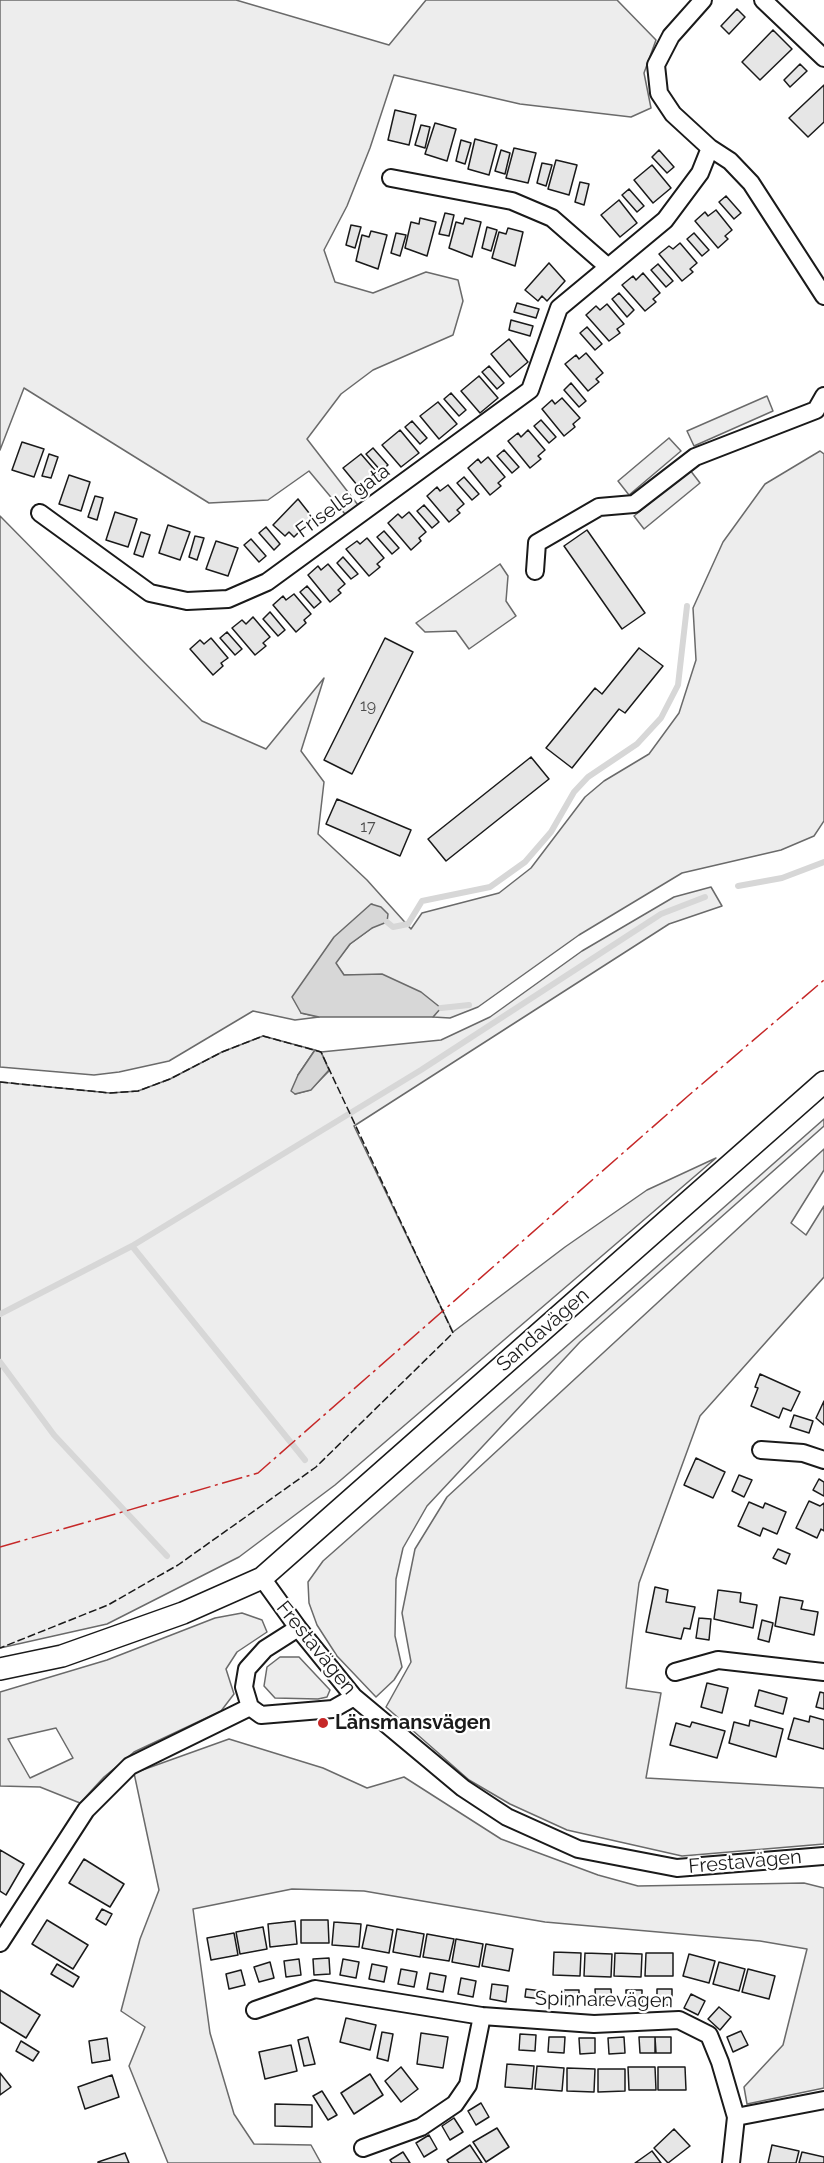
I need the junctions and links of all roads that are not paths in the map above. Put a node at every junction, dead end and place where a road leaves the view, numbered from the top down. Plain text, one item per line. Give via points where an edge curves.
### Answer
1 (703, 0) edge
2 (763, 0) edge
3 (824, 58) edge
4 (710, 148) junction
5 (391, 178) dead end
6 (607, 266) junction
7 (824, 296) edge
8 (824, 396) edge
9 (40, 513) dead end
10 (535, 571) dead end
11 (824, 1082) edge
12 (761, 1450) dead end
13 (824, 1460) edge
14 (262, 1578) junction
15 (298, 1628) junction
16 (0, 1669) edge
17 (675, 1671) dead end
18 (824, 1672) edge
19 (354, 1697) junction
20 (250, 1707) junction
21 (824, 1856) edge
22 (0, 1943) edge
23 (255, 2010) dead end
24 (482, 2016) junction
25 (824, 2100) edge
26 (735, 2117) junction
27 (363, 2148) dead end
28 (731, 2163) edge

1 - 4 street via 671,36 656,64 659,93 673,114
2 - 3 street
4 - 6 street, Frisells gata via 700,173 665,220
4 - 7 street via 730,161 751,183
5 - 6 street via 512,201 552,218
6 - 9 street, Frisells gata via 559,308 530,390 267,582 228,599 187,601 150,593
8 - 10 street via 816,410 695,457 634,504 599,507 537,543
11 - 14 street, Sandavägen
12 - 13 street via 803,1453
14 - 15 street, Frestavägen
14 - 16 street via 183,1613 62,1656
15 - 19 street, Frestavägen
15 - 20 street via 265,1649 247,1669 244,1687
17 - 18 street via 718,1660
19 - 20 street via 333,1709 261,1715
19 - 21 street, Frestavägen via 463,1788 507,1817 578,1850 676,1868
20 - 22 street via 130,1766 86,1810
23 - 24 street, Spinnarevägen via 315,1989
24 - 26 street, Spinnarevägen via 594,2024 679,2020 709,2035
24 - 27 street via 468,2085 455,2104 421,2127
25 - 26 street
26 - 28 street, Spinnarevägen

